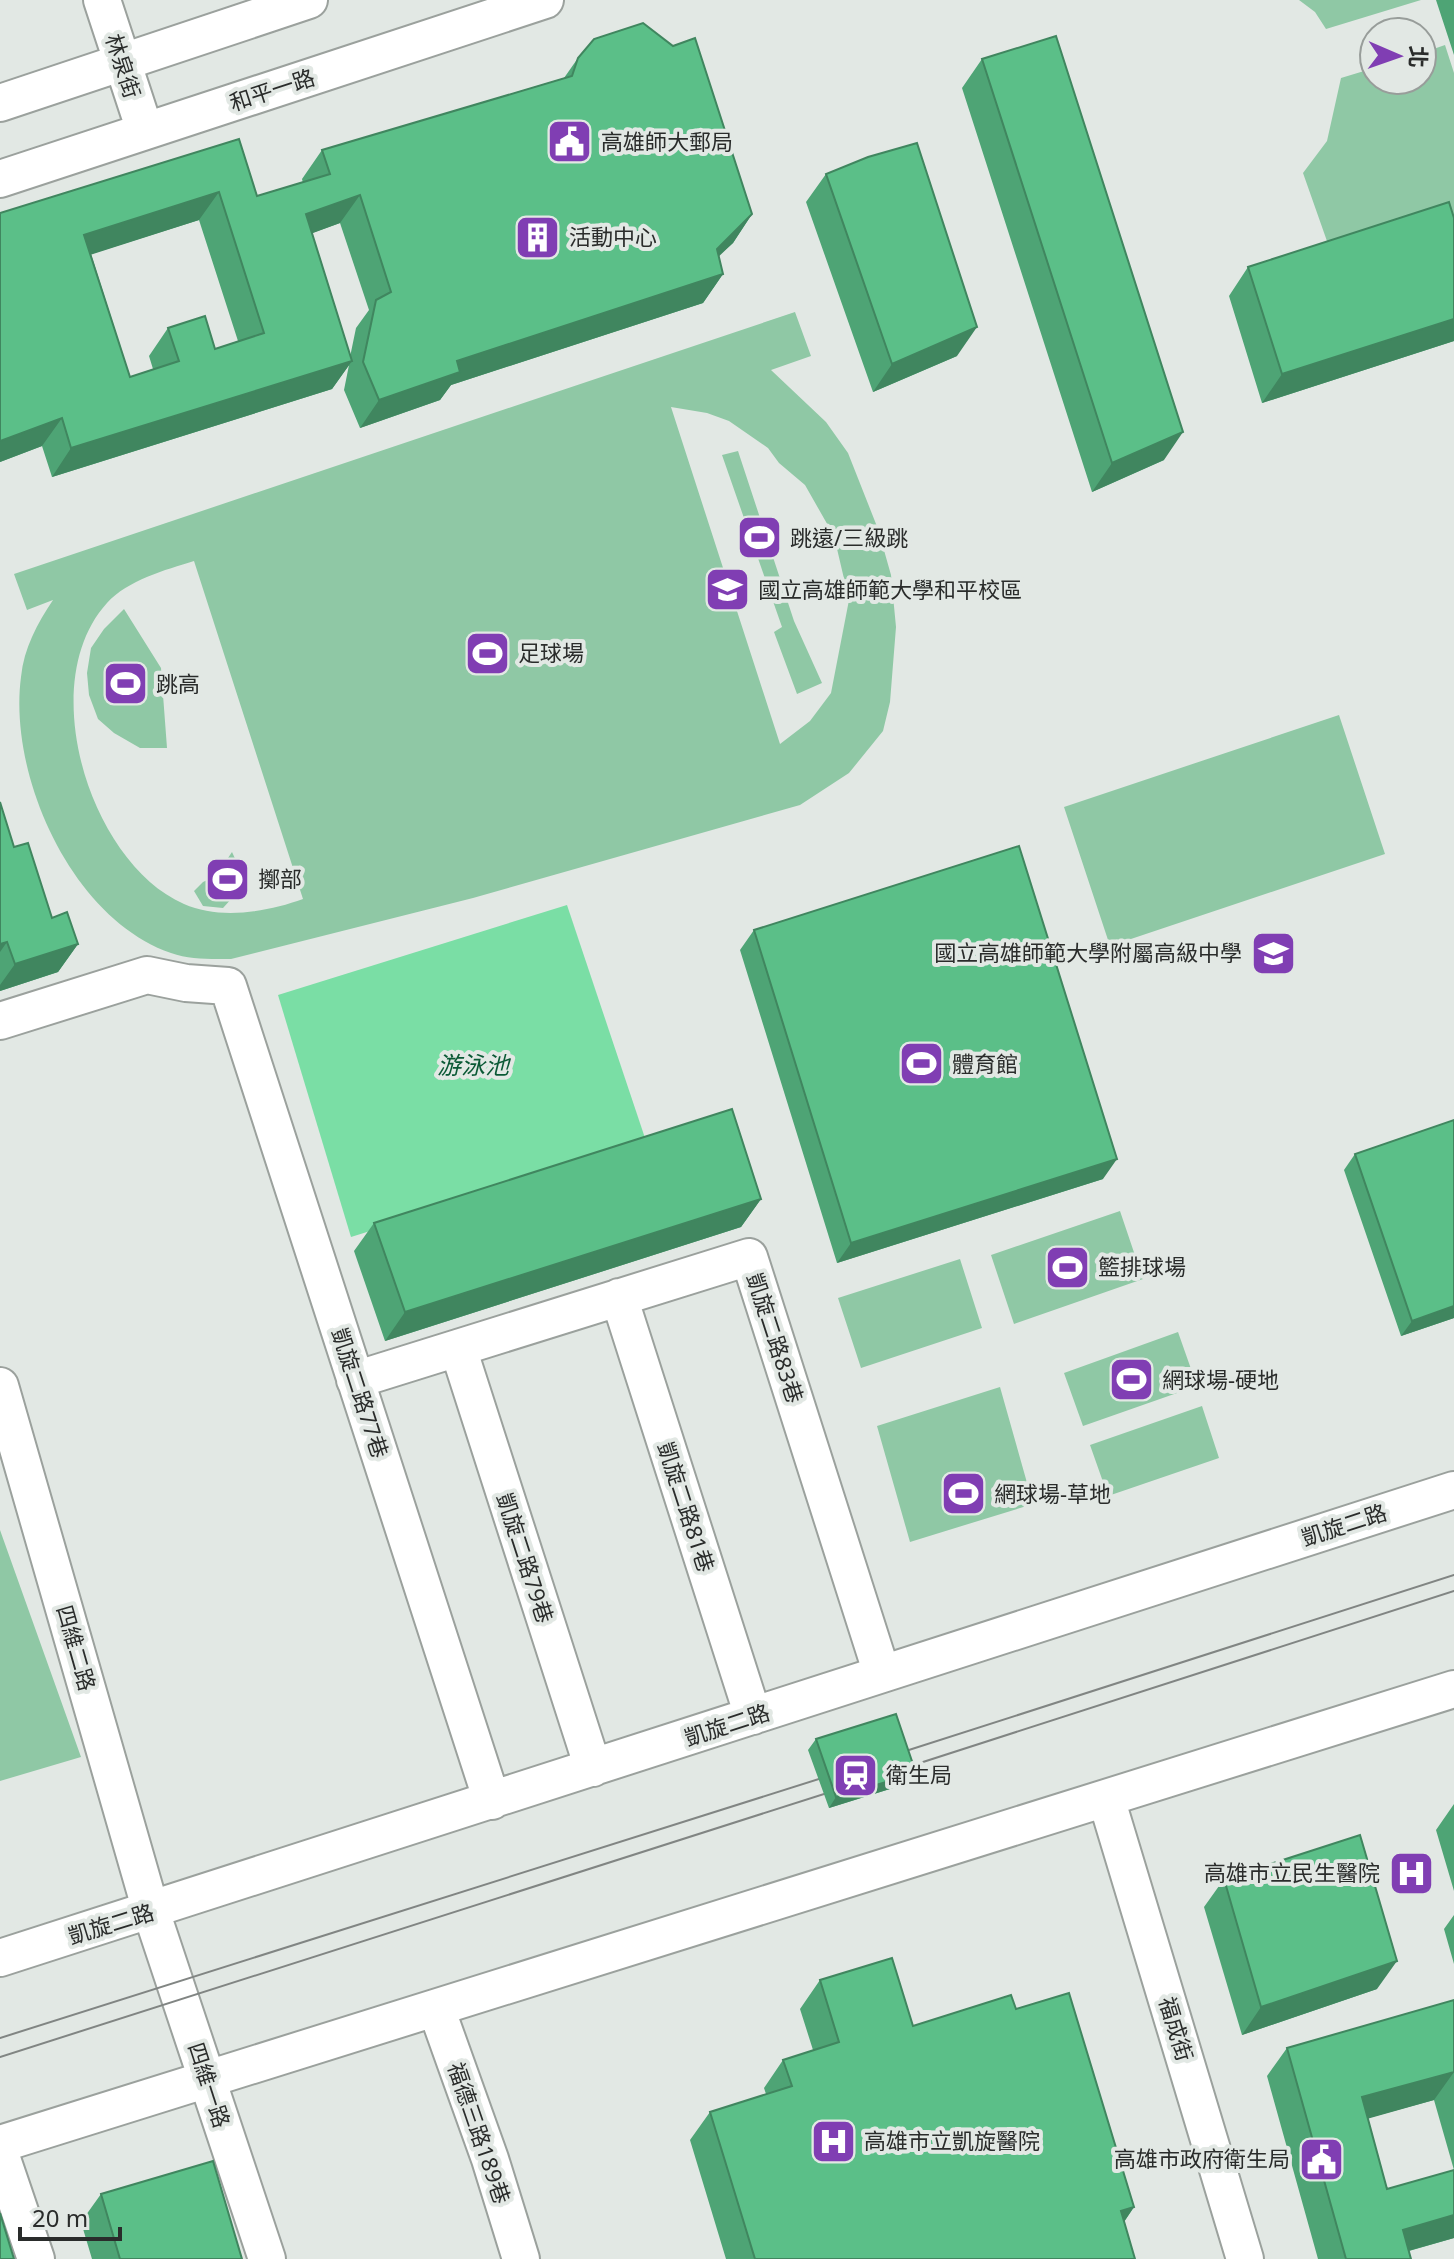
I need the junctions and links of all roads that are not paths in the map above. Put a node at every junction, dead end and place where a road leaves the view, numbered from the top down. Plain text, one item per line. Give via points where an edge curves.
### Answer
1 (102, 0) edge
2 (309, 0) edge
3 (545, 0) edge
4 (122, 65) junction
5 (0, 103) edge
6 (145, 131) junction
7 (0, 179) edge
8 (0, 1021) edge
9 (619, 1297) junction
10 (458, 1348) junction
11 (355, 1380) junction
12 (0, 1386) edge
13 (1454, 1490) edge
14 (882, 1674) junction
15 (1454, 1689) edge
16 (753, 1716) junction
17 (593, 1768) junction
18 (1106, 1798) junction
19 (492, 1801) junction
20 (151, 1911) junction
21 (0, 1958) edge
22 (436, 2008) junction
23 (207, 2080) junction
24 (0, 2144) edge
25 (0, 2153) edge
26 (36, 2259) edge
27 (267, 2259) edge
28 (521, 2259) edge
29 (1245, 2259) edge

1 - 4 street, 林泉街
2 - 4 street
3 - 6 street, 和平一路
4 - 5 street
4 - 6 street, 林泉街
6 - 7 street, 和平一路
8 - 11 street, 凱旋二路77巷 via 147,975 228,986
9 - 10 street, 凱旋二路83巷
9 - 14 street, 凱旋二路83巷 via 749,1257
9 - 16 street, 凱旋二路81巷
10 - 11 street, 凱旋二路83巷
10 - 17 street, 凱旋二路79巷
11 - 19 street, 凱旋二路77巷
12 - 20 street, 四維二路
13 - 14 street, 凱旋二路
14 - 16 street, 凱旋二路
15 - 18 street
16 - 17 street, 凱旋二路
17 - 19 street, 凱旋二路
18 - 22 street
18 - 29 street, 福成街
19 - 20 street, 凱旋二路
20 - 21 street, 凱旋二路
20 - 23 street, 四維一路
22 - 23 street
22 - 28 street, 福德三路189巷
23 - 24 street
23 - 27 street, 四維一路
25 - 26 street

